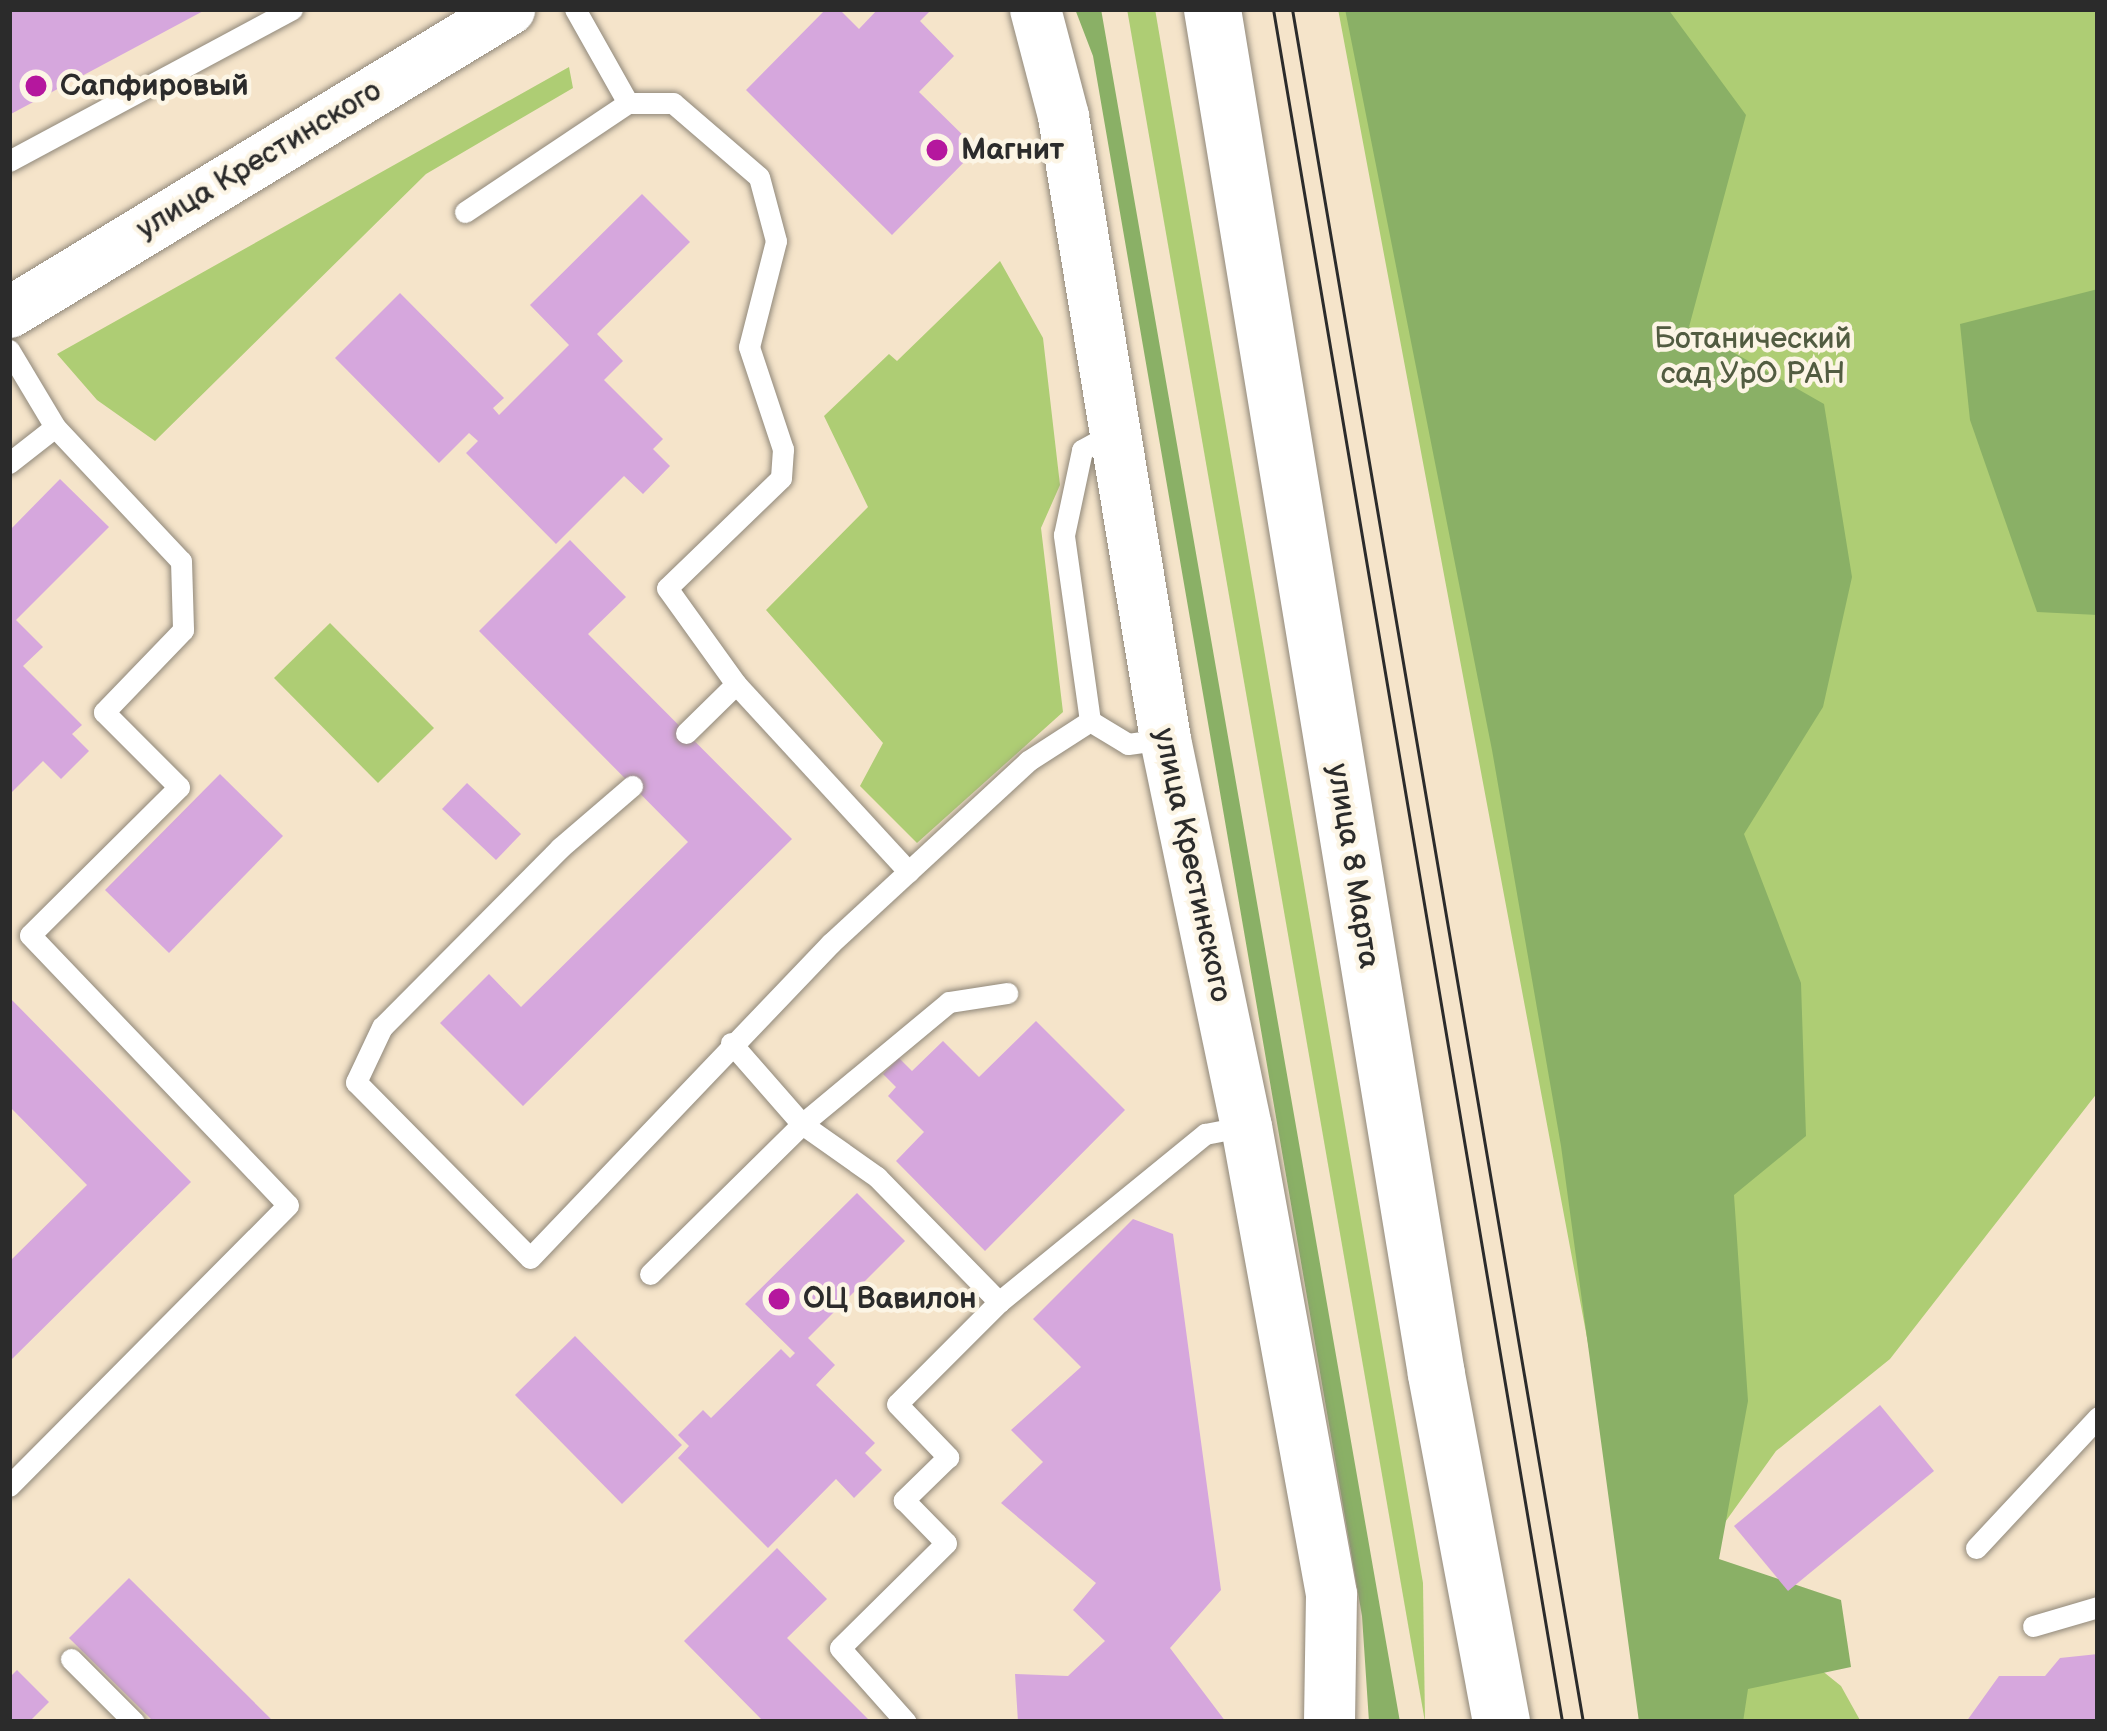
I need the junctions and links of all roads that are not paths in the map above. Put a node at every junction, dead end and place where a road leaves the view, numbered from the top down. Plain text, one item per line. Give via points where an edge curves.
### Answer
1 (292, 9) edge
2 (509, 9) edge
3 (575, 9) edge
4 (1035, 9) edge
5 (1212, 9) edge
6 (628, 104) junction
7 (9, 161) edge
8 (465, 212) dead end
9 (9, 312) edge
10 (9, 350) edge
11 (56, 428) junction
12 (1116, 431) junction
13 (9, 463) edge
14 (736, 684) junction
15 (1090, 721) junction
16 (686, 733) dead end
17 (1165, 739) junction
18 (632, 786) dead end
19 (909, 872) junction
20 (1006, 993) dead end
21 (731, 1043) junction
22 (802, 1124) junction
23 (1246, 1126) junction
24 (650, 1274) dead end
25 (999, 1302) junction
26 (2098, 1417) edge
27 (9, 1486) edge
28 (1976, 1547) dead end
29 (2098, 1607) edge
30 (2033, 1626) dead end
31 (70, 1659) dead end
32 (134, 1722) edge
33 (906, 1722) edge
34 (1329, 1722) edge
35 (1502, 1722) edge

1 - 7 lane
2 - 9 street, улица Крестинского
3 - 6 lane
4 - 12 street, улица Крестинского via 1063,116
5 - 35 main road, улица 8 Марта via 1436,1374
6 - 8 lane
6 - 14 lane via 673,103 759,177 776,241 749,347 783,449 781,478 667,588
10 - 11 lane
11 - 13 lane
11 - 27 lane via 181,561 183,631 104,712 179,787 30,935 288,1205
12 - 15 lane via 1082,450 1064,535
12 - 17 street, улица Крестинского
14 - 16 lane
14 - 19 lane
15 - 17 lane via 1128,744
15 - 19 lane via 1028,761
17 - 23 street, улица Крестинского
18 - 21 lane via 382,1027 356,1082 530,1258
19 - 21 lane
20 - 22 lane via 949,1002
21 - 22 lane
22 - 24 lane
22 - 25 lane via 877,1177
23 - 25 lane via 1205,1134
23 - 34 street, улица Крестинского via 1331,1594
25 - 33 lane via 897,1404 948,1457 904,1500 946,1543 840,1648
26 - 28 lane
29 - 30 lane
31 - 32 lane

